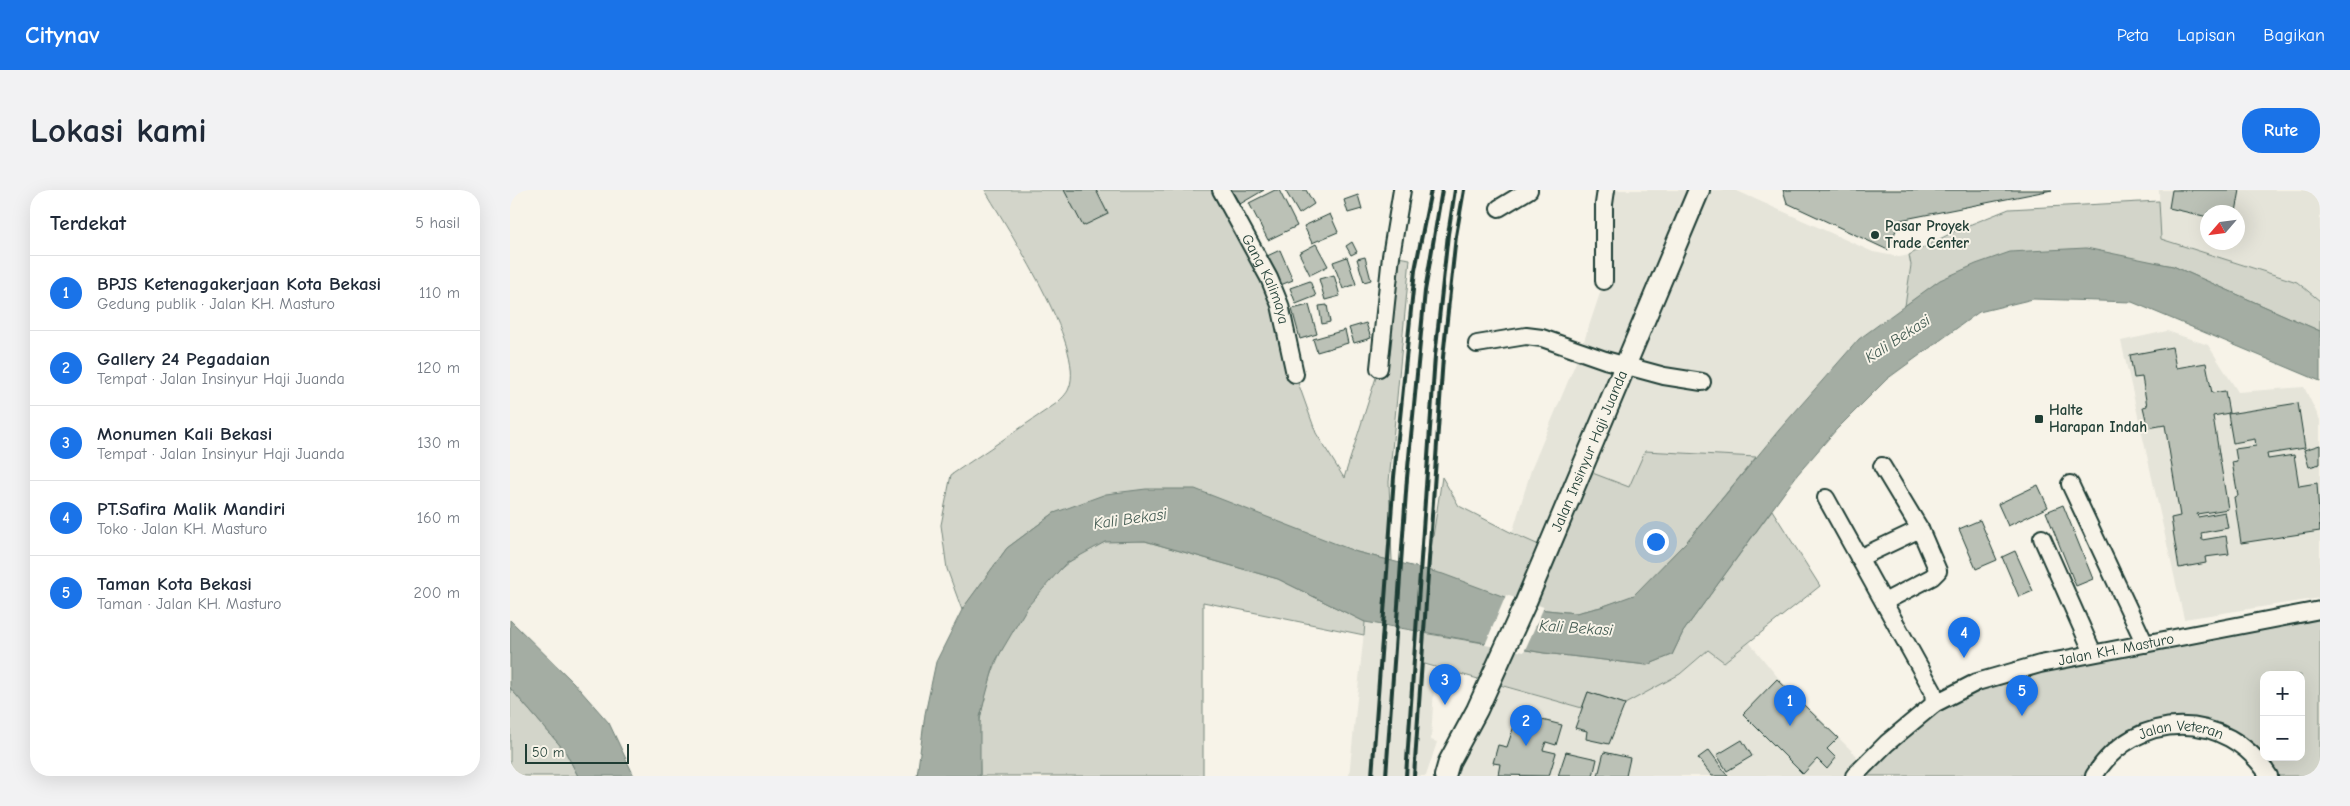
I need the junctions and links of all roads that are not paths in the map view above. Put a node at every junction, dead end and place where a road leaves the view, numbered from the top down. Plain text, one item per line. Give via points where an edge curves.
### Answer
1 (1222, 190) edge
2 (1402, 190) edge
3 (1529, 190) edge
4 (1606, 190) edge
5 (1699, 190) edge
6 (1499, 208) dead end
7 (1604, 281) dead end
8 (1477, 344) dead end
9 (1625, 365) junction
10 (1379, 368) dead end
11 (1295, 374) dead end
12 (1702, 382) dead end
13 (1882, 466) dead end
14 (2070, 484) dead end
15 (1826, 498) dead end
16 (1920, 529) junction
17 (2042, 538) dead end
18 (1859, 558) junction
19 (1884, 602) junction
20 (2320, 610) edge
21 (2145, 644) junction
22 (2093, 653) junction
23 (1934, 704) junction
24 (1477, 710) junction
25 (1445, 776) edge
26 (1455, 776) edge
27 (1854, 776) edge
28 (2094, 776) edge
29 (2269, 776) edge

1 - 11 street, Gang Kalimaya via 1280,305
2 - 10 street
3 - 6 street
4 - 7 street
5 - 9 main road, Jalan Insinyur Haji Juanda
8 - 9 street via 1526,336 1542,338
9 - 12 street
9 - 24 main road, Jalan Insinyur Haji Juanda
13 - 16 street
14 - 21 street
15 - 18 street
16 - 18 street
16 - 19 street via 1938,571
17 - 22 street
18 - 19 street
19 - 23 street via 1933,691
20 - 21 street, Jalan KH. Masturo
21 - 22 street, Jalan KH. Masturo
22 - 23 street, Jalan KH. Masturo via 1990,678 1962,688
23 - 27 street, Jalan KH. Masturo
24 - 25 main road, Jalan Insinyur Haji Juanda via 1449,762
24 - 26 main road, Jalan Insinyur Haji Juanda
28 - 29 street, Jalan Veteran via 2103,762 2123,744 2145,731 2168,726 2196,726 2219,732 2238,742 2262,764

